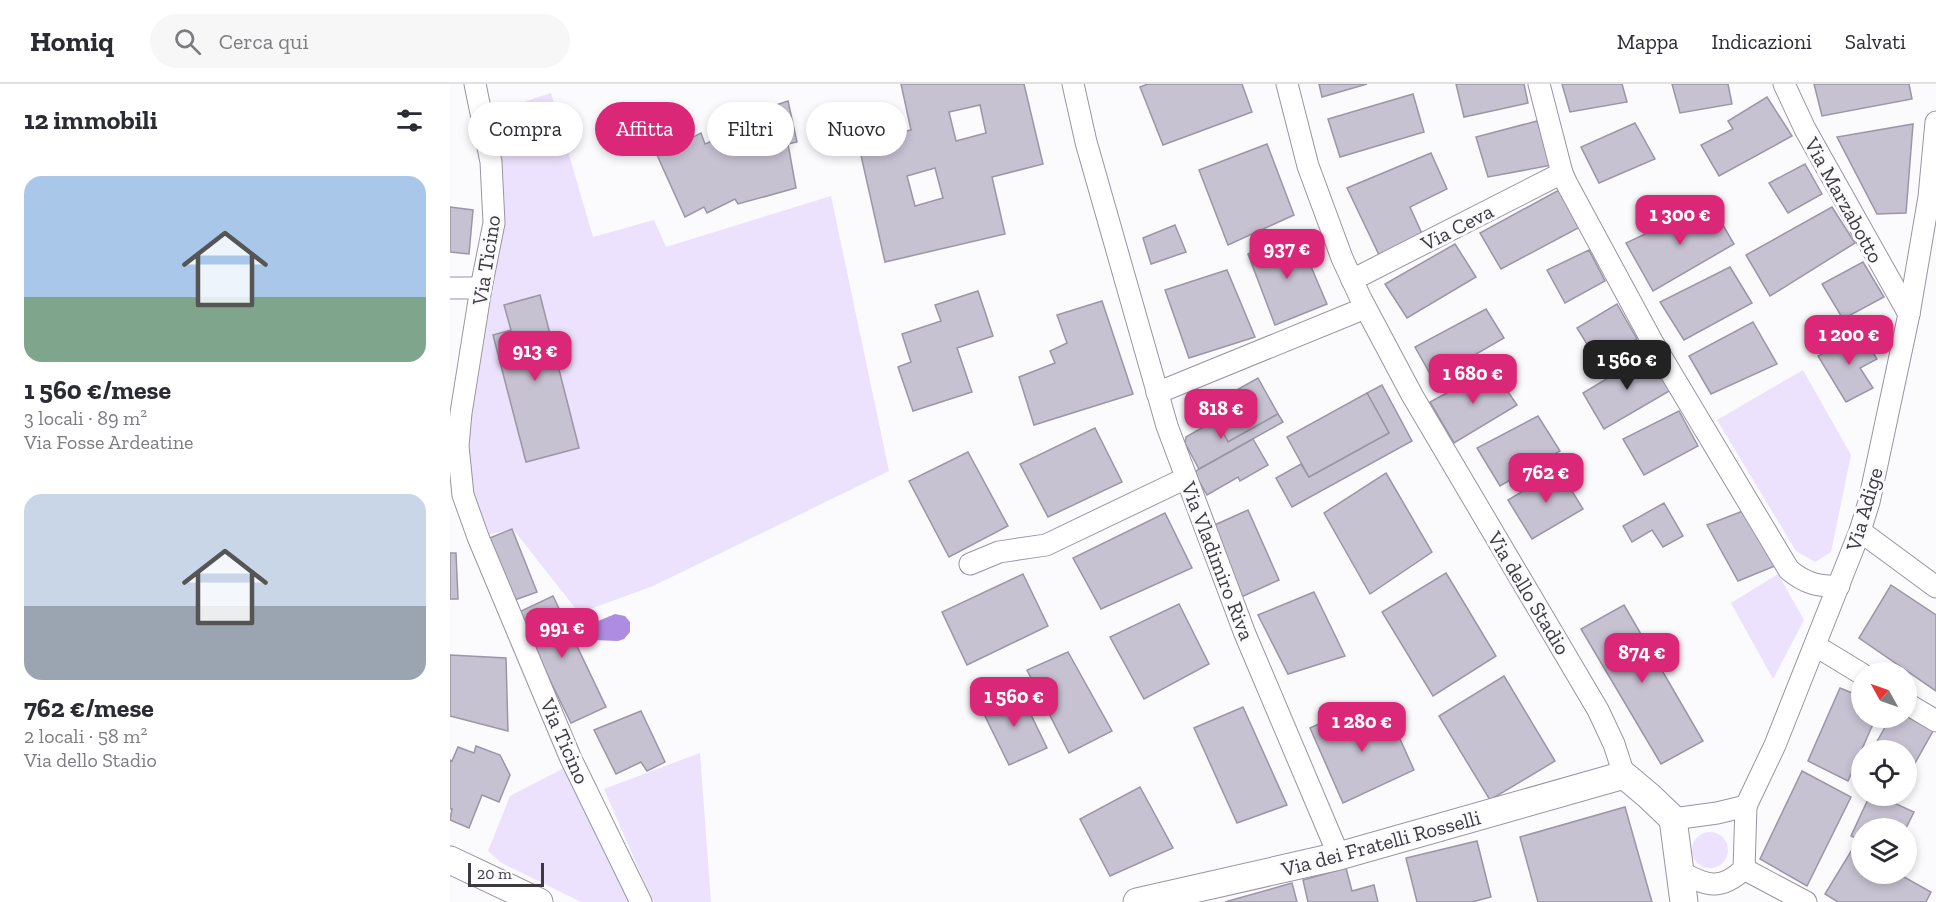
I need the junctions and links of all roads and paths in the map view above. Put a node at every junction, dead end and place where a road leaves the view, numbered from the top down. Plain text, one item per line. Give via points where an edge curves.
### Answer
1 (476, 84) edge
2 (1073, 84) edge
3 (1287, 84) edge
4 (1539, 84) edge
5 (1784, 84) edge
6 (1936, 129) edge
7 (1562, 173) junction
8 (1352, 280) junction
9 (450, 288) edge
10 (481, 288) junction
11 (1365, 308) junction
12 (1909, 314) junction
13 (1157, 393) junction
14 (1186, 478) junction
15 (1860, 531) junction
16 (970, 564) dead end
17 (1839, 586) junction
18 (1936, 587) edge
19 (1816, 646) junction
20 (1851, 668) edge
21 (1917, 710) edge
22 (1936, 721) edge
23 (1624, 775) junction
24 (1746, 806) junction
25 (1673, 819) junction
26 (1339, 856) junction
27 (450, 860) edge
28 (1744, 869) junction
29 (1681, 872) junction
30 (539, 902) edge
31 (641, 902) edge
32 (1137, 902) edge
33 (1684, 902) edge
34 (1806, 902) edge

1 - 10 street, Via Ticino via 488,137 494,201 492,241
2 - 13 street, Via Vladimiro Riva
3 - 8 street, Via dello Stadio via 1308,166
4 - 7 street
5 - 12 street, Via Marzabotto via 1805,129
6 - 12 street, Via Adige
7 - 8 street, Via Ceva
7 - 17 street via 1653,343 1784,562 1798,577 1812,584
8 - 11 street, Via dello Stadio
9 - 10 street
10 - 31 street, Via Ticino via 458,441 463,495 571,759
11 - 13 street
11 - 23 street, Via dello Stadio via 1593,703
12 - 15 street, Via Adige
13 - 14 street, Via Vladimiro Riva
14 - 16 street via 1046,545 999,552
14 - 26 street, Via Vladimiro Riva via 1245,634
15 - 17 street, Via Adige
15 - 18 street
17 - 19 street, Via Adige
19 - 20 street
19 - 24 street, Via Adige
21 - 22 street
23 - 25 street
23 - 26 street, Via dei Fratelli Rosselli
24 - 25 street
24 - 28 street
25 - 29 street
26 - 32 street, Via dei Fratelli Rosselli
27 - 30 street
28 - 29 street via 1719,884 1703,883
28 - 34 street
29 - 33 street

